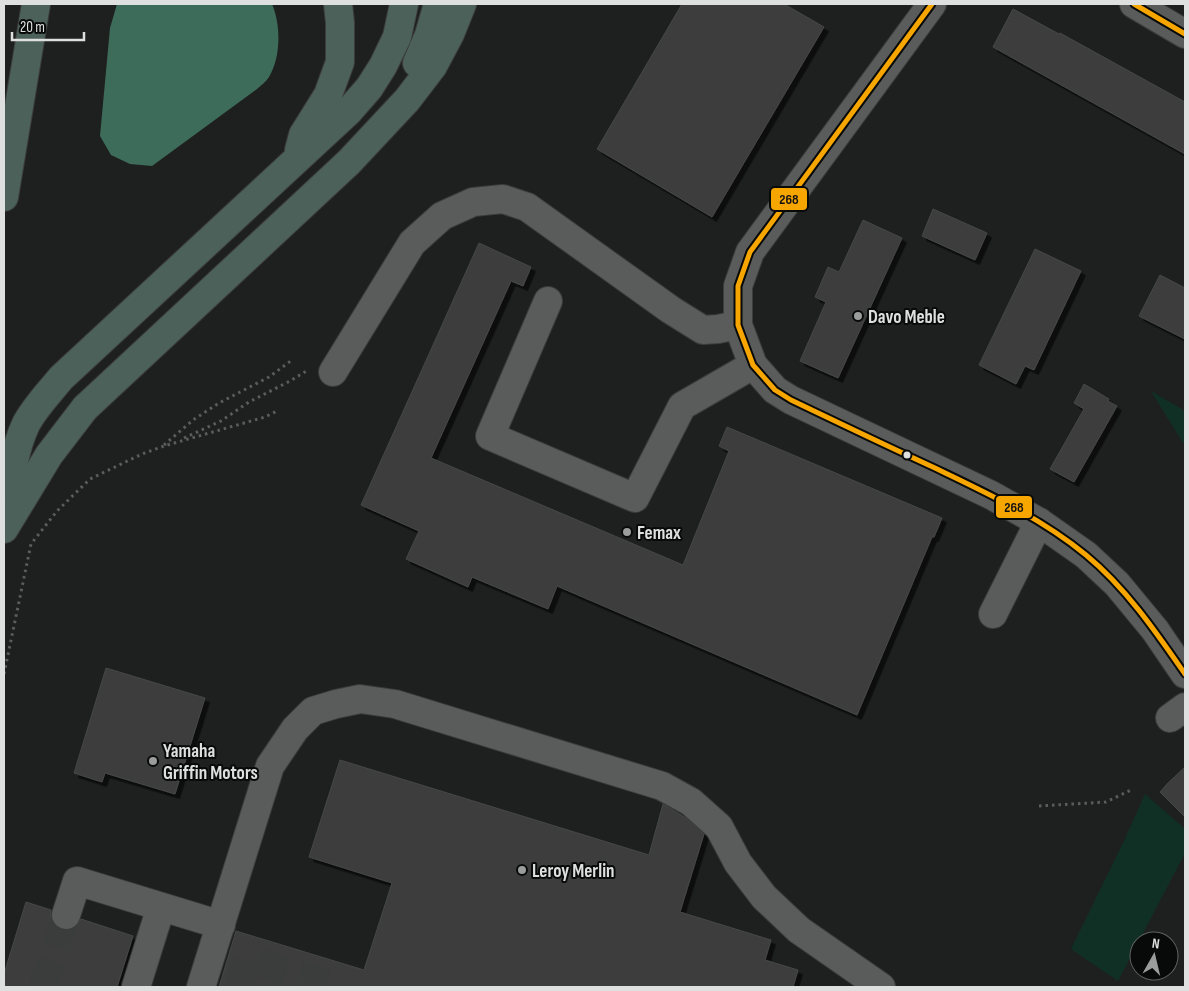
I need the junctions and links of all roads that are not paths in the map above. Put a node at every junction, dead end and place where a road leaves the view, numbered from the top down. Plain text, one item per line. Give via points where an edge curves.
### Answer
1 (36, 4) edge
2 (338, 4) edge
3 (404, 4) edge
4 (438, 4) edge
5 (462, 4) edge
6 (932, 4) edge
7 (1134, 4) edge
8 (1185, 34) edge
9 (407, 100) junction
10 (297, 159) junction
11 (4, 197) edge
12 (548, 301) dead end
13 (738, 325) junction
14 (753, 365) junction
15 (321, 371) road end
16 (1039, 522) junction
17 (4, 524) edge
18 (4, 530) edge
19 (993, 614) dead end
20 (1185, 674) edge
21 (161, 907) junction
22 (66, 915) tunnel mouth
23 (221, 925) junction
24 (136, 987) edge
25 (201, 987) edge
26 (881, 987) edge

1 - 11 highway
2 - 10 highway via 340,62 328,95 303,135
3 - 10 highway via 397,37 369,88
4 - 9 highway via 409,82
5 - 9 highway via 433,66
6 - 13 street via 750,252 738,286
7 - 8 street
9 - 18 highway via 349,162 85,408 49,455
10 - 17 highway via 61,378 38,405 26,425 15,456
12 - 14 street via 490,436 635,498 682,406
13 - 14 street
13 - 15 street via 703,330 527,207 502,199 473,202 442,216 412,243
14 - 16 street via 776,390 791,400 991,495
16 - 19 street
16 - 20 street via 1086,555 1117,584
21 - 22 street via 77,881
21 - 23 street
21 - 24 street
23 - 25 street
23 - 26 street via 270,766 295,729 313,711 360,699 395,704 662,786 691,802 719,827 738,863 764,897 800,930

